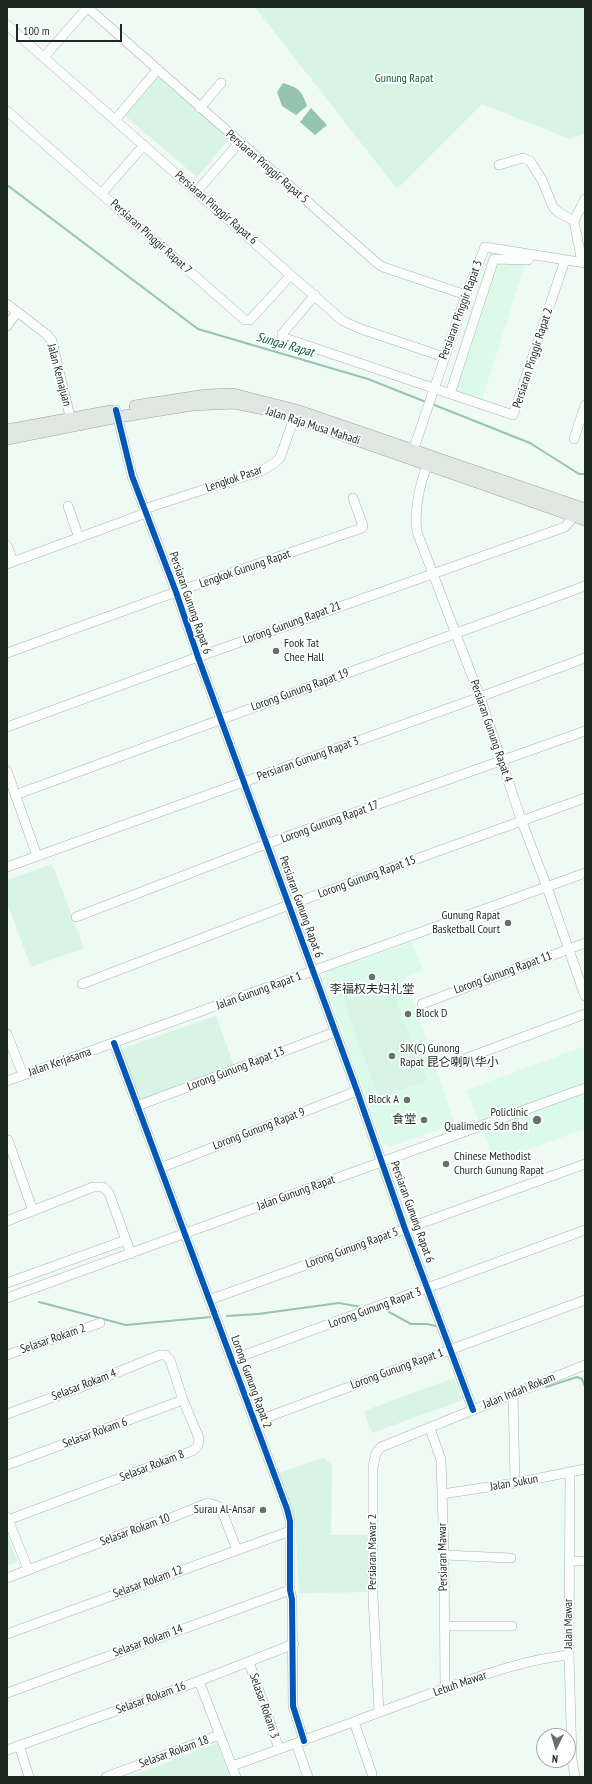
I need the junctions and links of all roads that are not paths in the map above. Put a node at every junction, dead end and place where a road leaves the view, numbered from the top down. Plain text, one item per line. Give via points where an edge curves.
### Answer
1 (88, 7) edge
2 (7, 26) edge
3 (44, 57) junction
4 (158, 69) junction
5 (221, 83) dead end
6 (200, 108) junction
7 (7, 111) edge
8 (115, 120) junction
9 (239, 143) junction
10 (144, 145) junction
11 (499, 165) dead end
12 (197, 191) junction
13 (102, 193) junction
14 (585, 199) edge
15 (574, 221) junction
16 (532, 255) junction
17 (565, 260) junction
18 (584, 263) edge
19 (291, 275) junction
20 (314, 295) junction
21 (466, 295) junction
22 (7, 304) edge
23 (17, 312) junction
24 (7, 326) edge
25 (444, 357) junction
26 (434, 389) junction
27 (450, 394) junction
28 (585, 405) edge
29 (117, 413) junction
30 (294, 418) junction
31 (71, 422) junction
32 (7, 430) edge
33 (7, 439) edge
34 (574, 439) dead end
35 (413, 451) junction
36 (390, 452) junction
37 (426, 465) junction
38 (353, 498) dead end
39 (68, 506) dead end
40 (585, 509) edge
41 (145, 511) junction
42 (574, 516) junction
43 (585, 520) edge
44 (79, 538) junction
45 (7, 545) edge
46 (10, 563) edge
47 (434, 573) junction
48 (585, 586) edge
49 (176, 592) junction
50 (456, 633) junction
51 (7, 654) edge
52 (198, 657) junction
53 (585, 658) edge
54 (480, 697) junction
55 (221, 718) junction
56 (7, 727) edge
57 (585, 732) edge
58 (501, 761) junction
59 (7, 771) edge
60 (244, 782) junction
61 (15, 795) junction
62 (585, 798) edge
63 (522, 822) junction
64 (266, 844) junction
65 (37, 856) junction
66 (7, 867) edge
67 (585, 873) edge
68 (547, 887) junction
69 (289, 905) junction
70 (76, 917) dead end
71 (585, 943) edge
72 (569, 949) junction
73 (313, 971) junction
74 (82, 984) dead end
75 (585, 996) edge
76 (422, 1004) dead end
77 (585, 1014) edge
78 (335, 1032) junction
79 (7, 1034) edge
80 (114, 1043) junction
81 (467, 1058) dead end
82 (23, 1075) junction
83 (7, 1081) edge
84 (585, 1088) edge
85 (357, 1091) junction
86 (138, 1106) junction
87 (8, 1140) edge
88 (382, 1162) junction
89 (585, 1164) edge
90 (160, 1168) junction
91 (33, 1211) junction
92 (7, 1221) edge
93 (405, 1229) junction
94 (585, 1230) edge
95 (185, 1234) junction
96 (126, 1240) junction
97 (131, 1254) junction
98 (7, 1283) edge
99 (428, 1289) junction
100 (7, 1298) edge
101 (209, 1300) junction
102 (585, 1300) edge
103 (100, 1323) dead end
104 (451, 1349) junction
105 (7, 1355) edge
106 (160, 1355) joint
107 (231, 1360) junction
108 (585, 1365) edge
109 (513, 1393) junction
110 (184, 1400) junction
111 (473, 1410) junction
112 (7, 1414) edge
113 (254, 1422) junction
114 (430, 1428) junction
115 (7, 1465) edge
116 (585, 1469) edge
117 (570, 1472) junction
118 (515, 1483) junction
119 (442, 1494) junction
120 (8, 1519) edge
121 (290, 1531) junction
122 (236, 1550) junction
123 (444, 1556) junction
124 (510, 1558) dead end
125 (570, 1561) junction
126 (585, 1561) edge
127 (28, 1570) junction
128 (7, 1578) edge
129 (290, 1590) junction
130 (444, 1626) junction
131 (512, 1626) dead end
132 (7, 1634) edge
133 (294, 1644) junction
134 (570, 1655) junction
135 (249, 1662) junction
136 (198, 1681) junction
137 (445, 1689) junction
138 (7, 1694) edge
139 (379, 1712) junction
140 (354, 1722) junction
141 (219, 1735) junction
142 (300, 1742) junction
143 (19, 1745) junction
144 (7, 1750) edge
145 (279, 1750) junction
146 (232, 1766) junction
147 (372, 1774) dead end
148 (28, 1777) edge
149 (106, 1777) edge
150 (236, 1777) edge
151 (308, 1777) edge
152 (575, 1777) edge

1 - 3 street
1 - 4 street, Persiaran Pinggir Rapat 5
2 - 3 street, Persiaran Pinggir Rapat 6
3 - 8 street, Persiaran Pinggir Rapat 6
4 - 6 street, Persiaran Pinggir Rapat 5
4 - 8 street
5 - 6 street
6 - 9 street, Persiaran Pinggir Rapat 5
7 - 13 street, Persiaran Pinggir Rapat 7
8 - 10 street, Persiaran Pinggir Rapat 6
9 - 12 street
9 - 21 street, Persiaran Pinggir Rapat 5 via 377,263
10 - 12 street, Persiaran Pinggir Rapat 6
10 - 13 street
11 - 15 street via 523,158 530,161 554,207
12 - 19 street, Persiaran Pinggir Rapat 6
13 - 19 street, Persiaran Pinggir Rapat 7 via 245,320 250,320
14 - 15 street
15 - 18 street
16 - 17 street, Persiaran Pinggir Rapat 3
16 - 21 street, Persiaran Pinggir Rapat 3 via 485,247
16 - 27 street via 528,260 494,259
17 - 18 street, Persiaran Pinggir Rapat 3
17 - 27 street, Persiaran Pinggir Rapat 2 via 513,415
19 - 20 street, Persiaran Pinggir Rapat 6
20 - 25 street, Persiaran Pinggir Rapat 6 via 343,321
20 - 26 street, Persiaran Pinggir Rapat 2 via 282,337
21 - 25 street, Persiaran Pinggir Rapat 3
22 - 23 street, Jalan Kemajuan
23 - 24 street
23 - 31 street, Jalan Kemajuan via 52,341
25 - 26 street, Persiaran Pinggir Rapat 3
26 - 27 street, Persiaran Pinggir Rapat 2
26 - 35 street, Persiaran Pinggir Rapat 3
28 - 34 street
29 - 30 main road, Jalan Raja Musa Mahadi via 192,404 234,403
29 - 31 main road, Jalan Raja Musa Mahadi
29 - 35 main road, Jalan Raja Musa Mahadi via 178,398 233,394 296,410
29 - 41 street, Persiaran Gunung Rapat 6 via 132,476
30 - 36 main road, Jalan Raja Musa Mahadi
30 - 41 street, Lengkok Pasar via 280,458 273,464 261,471
31 - 32 main road, Jalan Raja Musa Mahadi
31 - 33 main road, Jalan Raja Musa Mahadi
35 - 36 main road via 404,454
35 - 37 main road via 414,457
35 - 40 main road, Jalan Raja Musa Mahadi
36 - 37 main road, Jalan Raja Musa Mahadi
37 - 42 main road, Jalan Raja Musa Mahadi
37 - 47 street, Persiaran Gunung Rapat 4 via 416,501 415,519 417,532
38 - 49 street, Lengkok Gunung Rapat via 362,528
39 - 44 street
41 - 44 street, Lengkok Pasar
41 - 49 street, Persiaran Gunung Rapat 6
42 - 43 main road, Jalan Raja Musa Mahadi
42 - 47 street, Lorong Gunung Rapat 21 via 565,528
44 - 46 street, Lengkok Pasar
45 - 46 street
47 - 50 street, Persiaran Gunung Rapat 4
47 - 52 street, Lorong Gunung Rapat 21
48 - 50 street, Lorong Gunung Rapat 19
49 - 51 street, Lengkok Gunung Rapat
49 - 52 street, Persiaran Gunung Rapat 6
50 - 54 street, Persiaran Gunung Rapat 4
50 - 55 street, Lorong Gunung Rapat 19
52 - 55 street, Persiaran Gunung Rapat 6
52 - 56 street, Lorong Gunung Rapat 21
53 - 54 street, Persiaran Gunung Rapat 3
54 - 58 street, Persiaran Gunung Rapat 4
54 - 60 street, Persiaran Gunung Rapat 3
55 - 60 street, Persiaran Gunung Rapat 6
55 - 61 street, Lorong Gunung Rapat 19
57 - 58 street, Lorong Gunung Rapat 17
58 - 63 street, Persiaran Gunung Rapat 4
58 - 64 street, Lorong Gunung Rapat 17
59 - 61 street
60 - 64 street, Persiaran Gunung Rapat 6
60 - 65 street, Persiaran Gunung Rapat 3
61 - 65 street
62 - 63 street, Lorong Gunung Rapat 15
63 - 68 street, Persiaran Gunung Rapat 4
63 - 69 street, Lorong Gunung Rapat 15
64 - 69 street, Persiaran Gunung Rapat 6
64 - 70 street, Lorong Gunung Rapat 17
65 - 66 street, Persiaran Gunung Rapat 3
67 - 68 street, Jalan Gunung Rapat 1
68 - 72 street, Persiaran Gunung Rapat 4
68 - 73 street, Jalan Gunung Rapat 1
69 - 73 street, Persiaran Gunung Rapat 6
69 - 74 street, Lorong Gunung Rapat 15
71 - 72 street, Lorong Gunung Rapat 11
72 - 75 street, Persiaran Gunung Rapat 4
72 - 76 street, Lorong Gunung Rapat 11
73 - 78 street, Persiaran Gunung Rapat 6
73 - 80 street, Jalan Gunung Rapat 1
77 - 81 street
78 - 85 street, Persiaran Gunung Rapat 6
78 - 86 street, Lorong Gunung Rapat 13
79 - 82 street
80 - 82 street, Jalan Kerjasama
80 - 86 street, Lorong Gunung Rapat 2
82 - 83 street, Jalan Kerjasama
84 - 88 street, Jalan Gunung Rapat
85 - 88 street, Persiaran Gunung Rapat 6
85 - 90 street, Lorong Gunung Rapat 9
86 - 90 street, Lorong Gunung Rapat 2
87 - 91 street
88 - 93 street, Persiaran Gunung Rapat 6
88 - 95 street, Jalan Gunung Rapat
89 - 93 street, Lorong Gunung Rapat 5
90 - 95 street, Lorong Gunung Rapat 2
91 - 92 street
91 - 96 street via 93,1187 102,1186 109,1193
93 - 99 street, Persiaran Gunung Rapat 6
93 - 101 street, Lorong Gunung Rapat 5
94 - 99 street, Lorong Gunung Rapat 3
95 - 97 street, Jalan Gunung Rapat
95 - 101 street, Lorong Gunung Rapat 2
96 - 97 street
96 - 98 street
97 - 100 street, Jalan Gunung Rapat
99 - 104 street, Persiaran Gunung Rapat 6
99 - 107 street, Lorong Gunung Rapat 3
101 - 107 street, Lorong Gunung Rapat 2
102 - 104 street, Lorong Gunung Rapat 1
103 - 105 street, Selasar Rokam 2
104 - 111 street, Persiaran Gunung Rapat 6
104 - 113 street, Lorong Gunung Rapat 1
106 - 110 street, Selasar Rokam 8 via 165,1355 170,1360
106 - 112 street, Selasar Rokam 4
107 - 113 street, Lorong Gunung Rapat 2
108 - 109 street, Jalan Indah Rokam
109 - 111 street, Jalan Indah Rokam
109 - 118 street
110 - 115 street, Selasar Rokam 6
110 - 120 street, Selasar Rokam 8 via 199,1438 198,1446 192,1451
111 - 114 street, Jalan Indah Rokam
113 - 121 street, Lorong Gunung Rapat 2 via 287,1509
114 - 119 street, Persiaran Mawar via 441,1460
114 - 139 street, Persiaran Mawar 2 via 382,1447 376,1453 373,1467 373,1597
116 - 117 street, Jalan Sukun
117 - 118 street, Jalan Sukun
117 - 125 street, Jalan Mawar
118 - 119 street, Jalan Sukun
119 - 123 street, Persiaran Mawar
120 - 127 street
121 - 122 street, Selasar Rokam 12
121 - 129 street, Lorong Gunung Rapat 2
122 - 127 street, Selasar Rokam 10 via 222,1511 218,1506 208,1503
122 - 132 street, Selasar Rokam 12
123 - 124 street
123 - 130 street, Persiaran Mawar
125 - 126 street
125 - 134 street, Jalan Mawar
127 - 128 street, Selasar Rokam 10
129 - 133 street, Lorong Gunung Rapat 2
129 - 138 street, Selasar Rokam 14
130 - 131 street
130 - 137 street, Persiaran Mawar
133 - 135 street, Selasar Rokam 16
133 - 142 street, Lorong Gunung Rapat 2 via 293,1706
134 - 137 street, Lebuh Mawar via 516,1664
134 - 152 street, Jalan Mawar via 572,1760
135 - 136 street, Selasar Rokam 16
135 - 145 street, Selasar Rokam 3
136 - 141 street
136 - 143 street, Selasar Rokam 16
137 - 139 street, Lebuh Mawar
139 - 140 street, Lebuh Mawar
140 - 142 street, Lebuh Mawar
140 - 147 street
141 - 146 street
141 - 149 street, Selasar Rokam 18
142 - 145 street, Lebuh Mawar
142 - 151 street
143 - 144 street, Selasar Rokam 16
143 - 148 street
145 - 146 street, Lebuh Mawar
146 - 150 street

